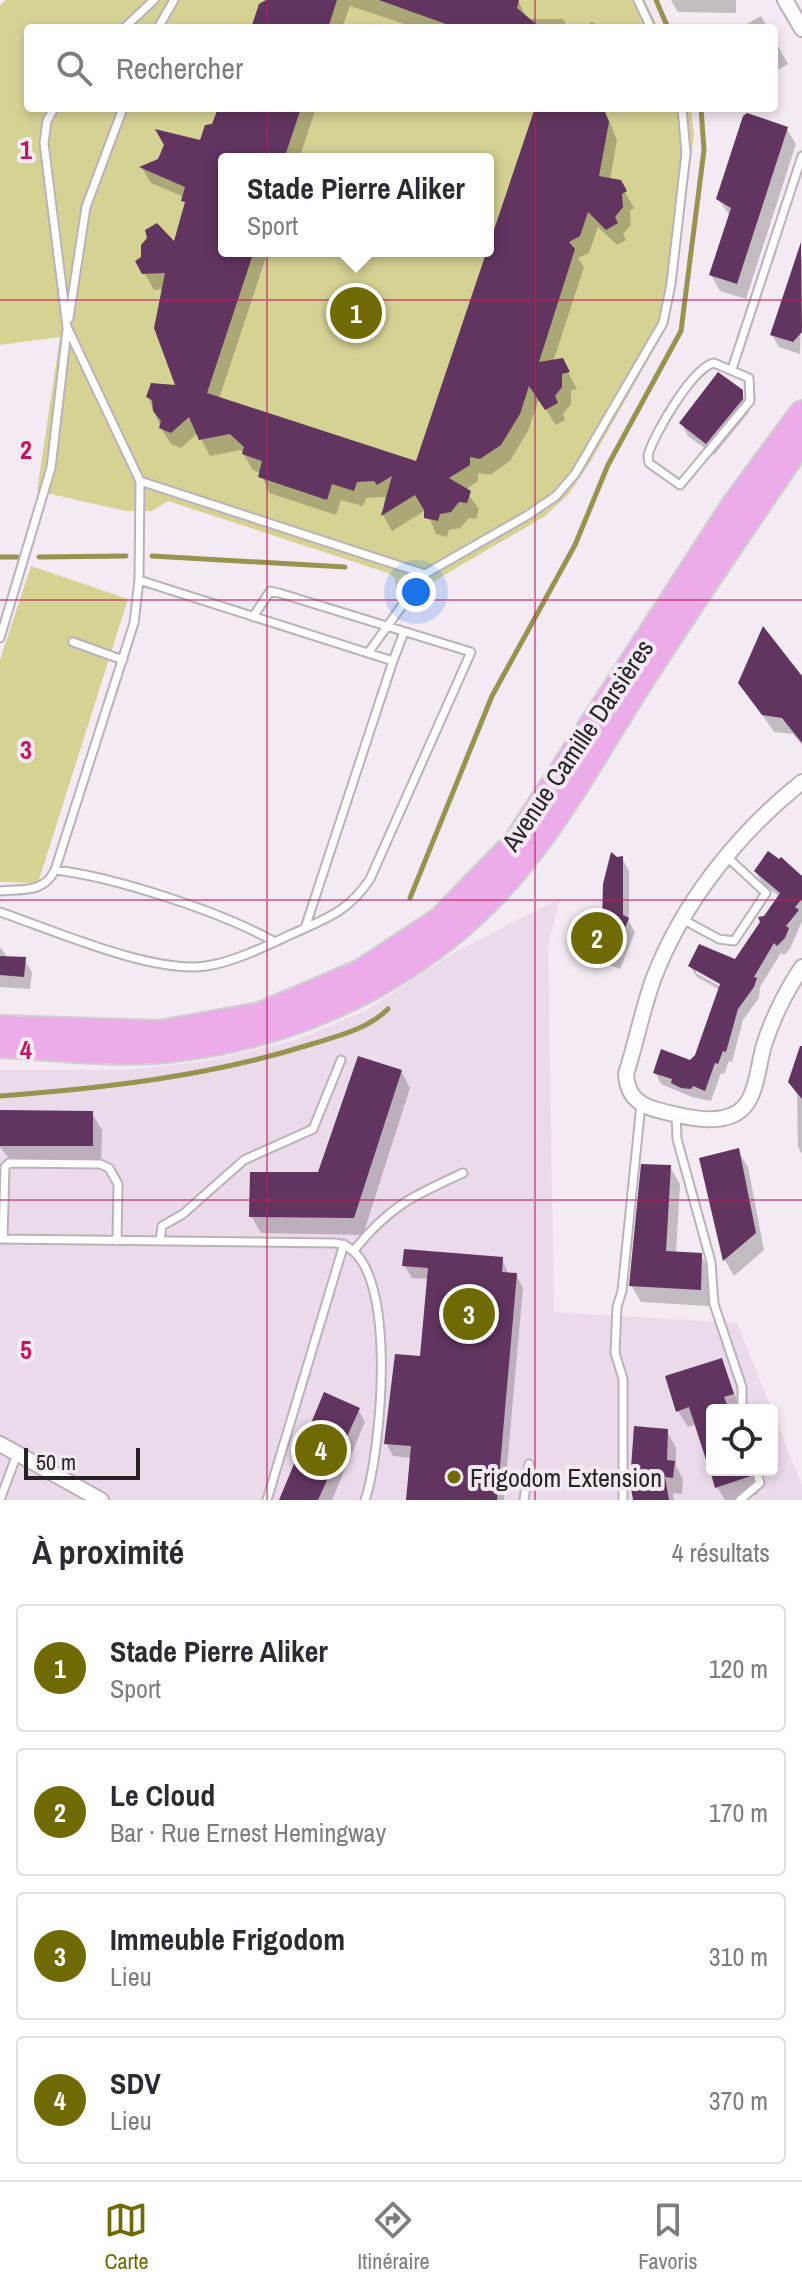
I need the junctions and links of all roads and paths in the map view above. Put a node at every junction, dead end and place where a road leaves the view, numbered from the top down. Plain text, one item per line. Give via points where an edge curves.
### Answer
1 (154, 0) edge
2 (174, 0) edge
3 (638, 0) edge
4 (785, 0) edge
5 (128, 24) edge
6 (160, 24) edge
7 (649, 24) edge
8 (802, 29) edge
9 (52, 112) edge
10 (122, 112) edge
11 (682, 112) edge
12 (802, 156) edge
13 (67, 327) junction
14 (732, 369) junction
15 (802, 413) edge
16 (802, 440) edge
17 (140, 481) junction
18 (425, 574) junction
19 (139, 580) junction
20 (253, 617) junction
21 (384, 626) junction
22 (404, 632) junction
23 (0, 638) edge
24 (73, 642) dead end
25 (368, 653) junction
26 (123, 660) junction
27 (393, 661) junction
28 (802, 782) edge
29 (727, 857) junction
30 (55, 870) junction
31 (0, 891) edge
32 (0, 912) edge
33 (682, 919) junction
34 (305, 928) junction
35 (275, 942) junction
36 (802, 967) edge
37 (0, 1028) edge
38 (0, 1045) edge
39 (341, 1060) dead end
40 (641, 1104) junction
41 (676, 1114) junction
42 (463, 1173) dead end
43 (2, 1239) edge
44 (117, 1241) junction
45 (160, 1241) junction
46 (344, 1244) junction
47 (355, 1249) junction
48 (742, 1404) edge
49 (0, 1444) edge
50 (17, 1454) junction
51 (529, 1464) dead end
52 (758, 1476) edge
53 (0, 1500) edge
54 (101, 1500) edge
55 (267, 1500) edge
56 (365, 1500) edge
57 (524, 1500) edge
58 (623, 1500) edge
59 (740, 1500) edge

1 - 5 lane
2 - 6 lane
3 - 7 lane
4 - 8 street
9 - 13 lane via 44,143
10 - 13 lane via 86,207
11 - 18 lane via 686,153 663,323 575,474 556,496
12 - 14 lane
13 - 17 lane
13 - 23 lane via 48,480
14 - 14 lane via 749,378 750,401 686,482 673,482 649,463 650,446 704,367 714,363
15 - 37 main road, Avenue Camille Darsières via 734,505 516,842 440,920 361,972 260,1015 160,1033
16 - 38 main road, Avenue Camille Darsières via 533,849 436,946 357,997 265,1032 132,1053
17 - 18 lane
17 - 19 lane
18 - 21 lane
19 - 20 lane
19 - 26 lane
20 - 21 lane via 270,591
20 - 25 lane
21 - 22 lane
21 - 25 lane
22 - 27 lane
22 - 34 lane via 471,652 370,879 343,911
24 - 26 lane
25 - 27 lane
26 - 30 lane
27 - 34 lane
28 - 29 street via 759,819
29 - 33 street
29 - 33 lane via 766,893 734,941 719,939
30 - 31 lane via 41,888
30 - 35 lane via 157,895
32 - 35 lane via 152,962 187,967 208,966
33 - 40 street via 653,980 626,1074 627,1086
34 - 35 lane
36 - 41 street via 777,1009 748,1103 720,1120
39 - 45 lane via 313,1129 235,1167 162,1226
40 - 41 street
40 - 58 lane via 617,1307
41 - 48 lane via 684,1166 709,1250 714,1304 742,1387
42 - 47 lane via 402,1202
43 - 44 lane
43 - 44 lane via 9,1163 100,1164 109,1168 118,1184
44 - 45 lane
45 - 46 lane
46 - 47 lane
46 - 55 lane
47 - 56 lane via 366,1265 383,1339
49 - 50 street
50 - 53 lane
50 - 54 street
51 - 57 lane
52 - 59 lane via 760,1483

